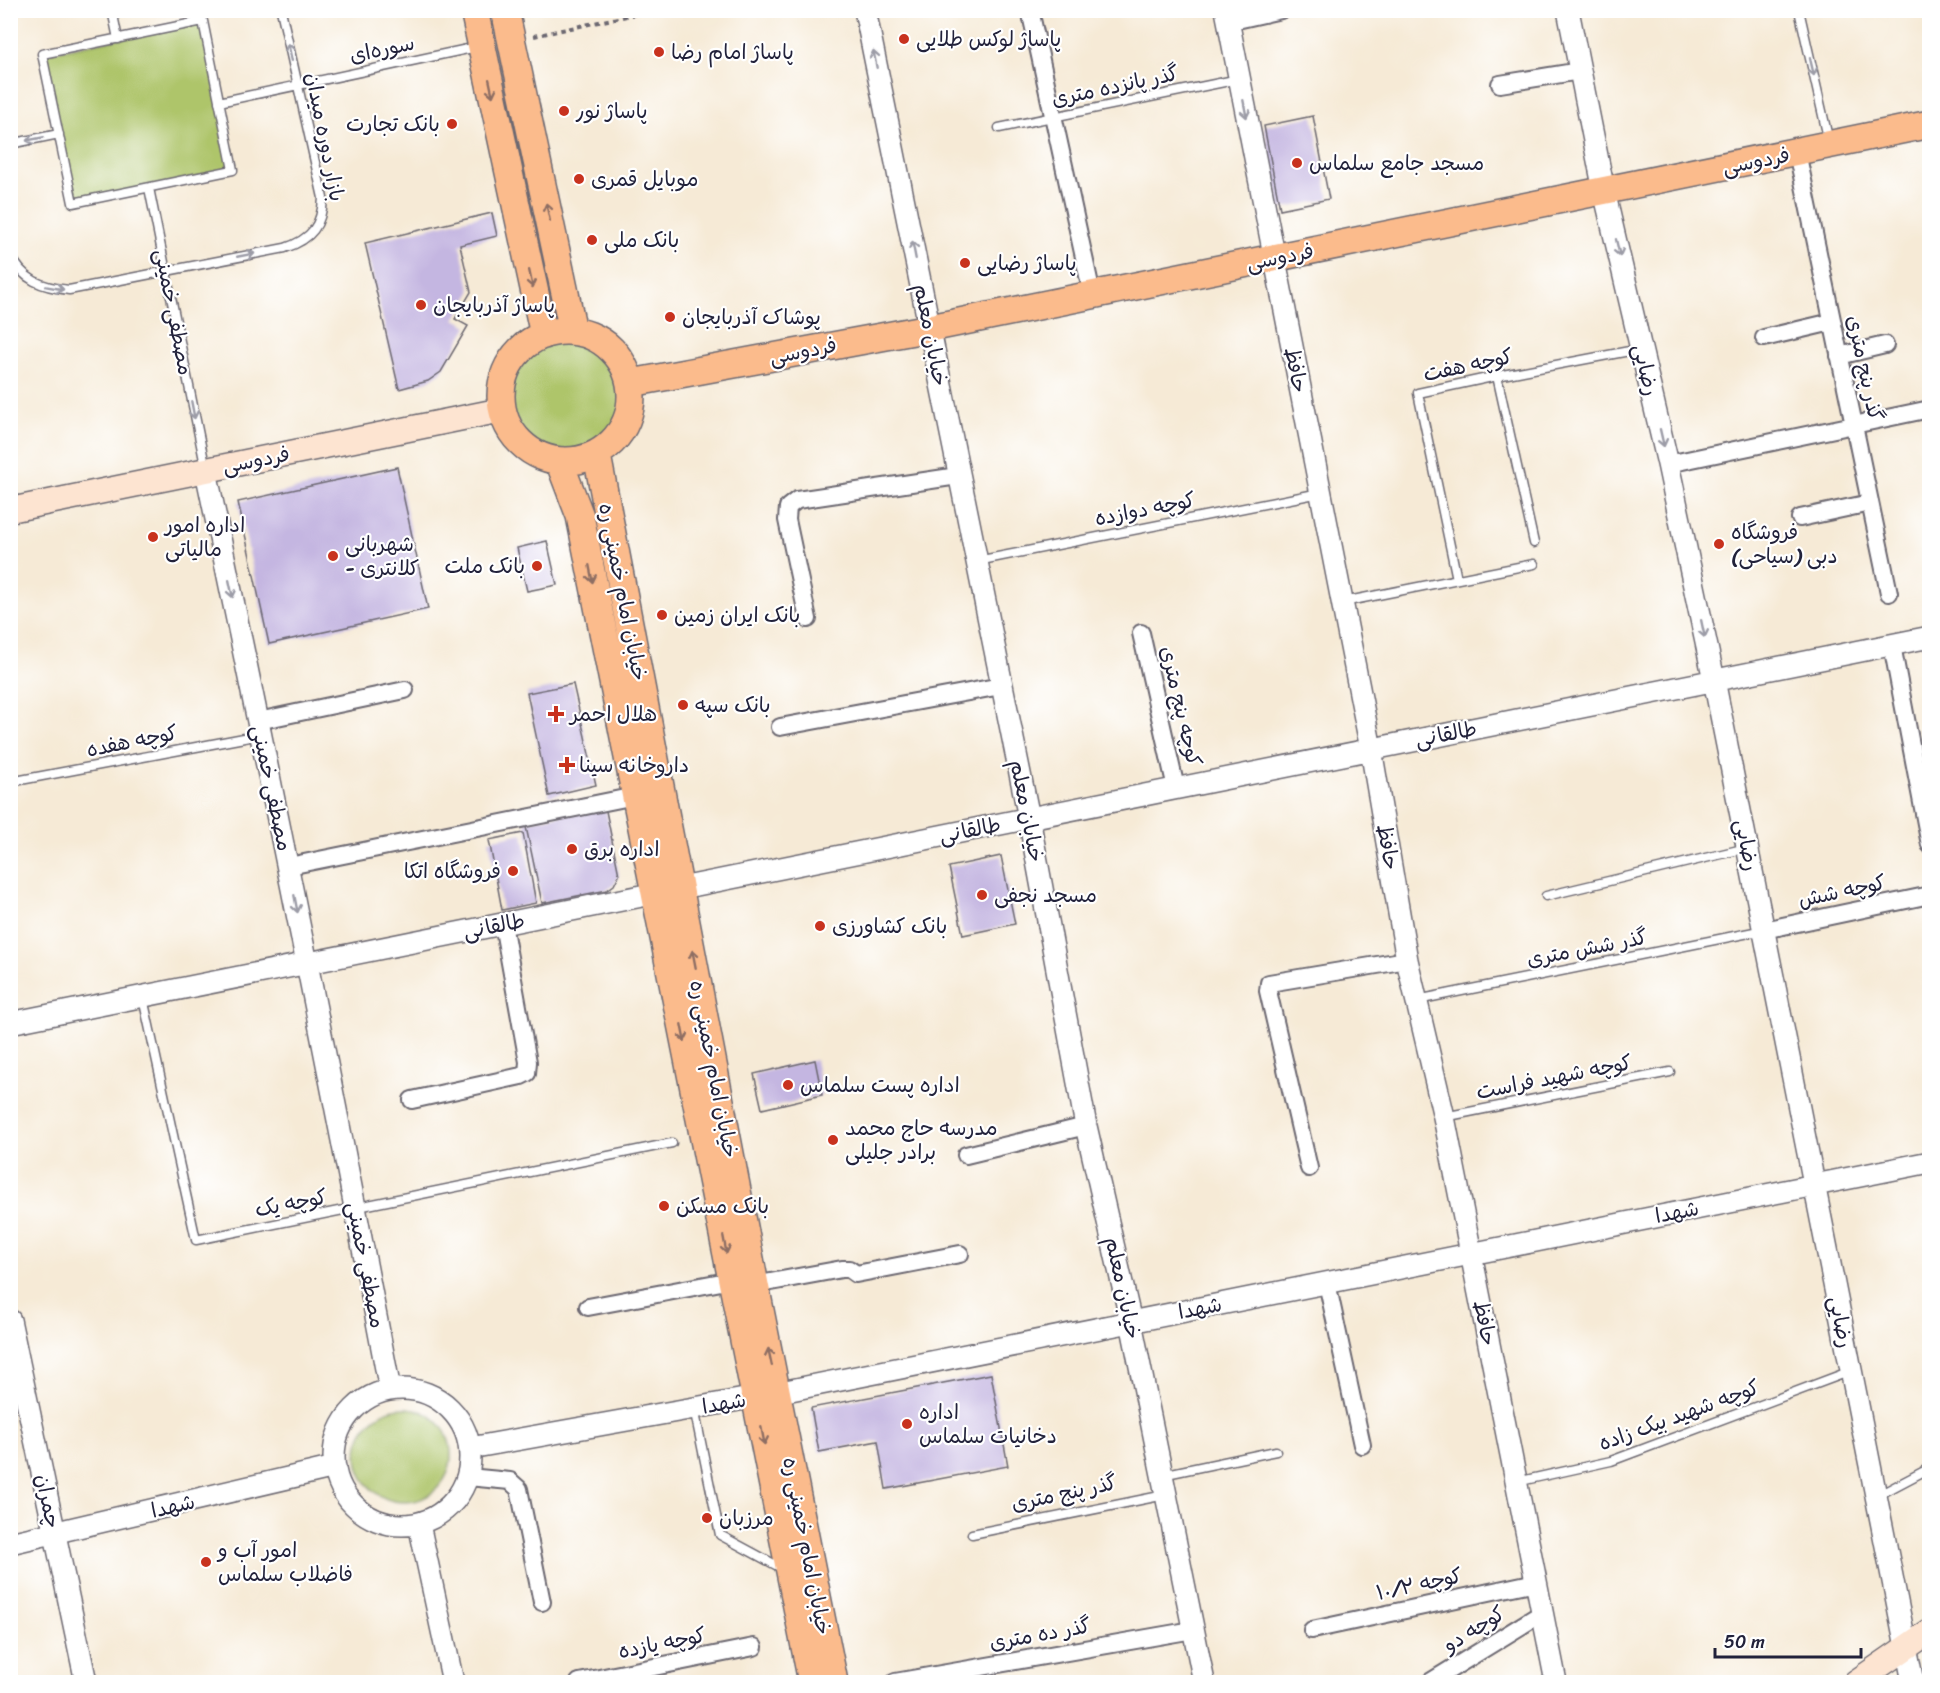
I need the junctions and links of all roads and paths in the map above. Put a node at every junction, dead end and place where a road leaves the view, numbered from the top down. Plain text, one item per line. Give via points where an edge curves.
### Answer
1 (112, 10) edge
2 (281, 10) edge
3 (474, 10) edge
4 (505, 10) edge
5 (654, 10) edge
6 (866, 10) edge
7 (1030, 10) edge
8 (1281, 10) edge
9 (1568, 10) edge
10 (1799, 10) edge
11 (1227, 16) edge
12 (118, 39) junction
13 (513, 41) junction
14 (482, 46) junction
15 (1580, 71) junction
16 (1239, 79) junction
17 (1500, 84) dead end
18 (298, 86) junction
19 (219, 102) junction
20 (1053, 117) junction
21 (1929, 125) edge
22 (999, 128) dead end
23 (59, 134) junction
24 (10, 144) edge
25 (1830, 146) junction
26 (1797, 152) junction
27 (149, 188) junction
28 (1604, 191) junction
29 (10, 254) edge
30 (1274, 258) junction
31 (165, 271) junction
32 (1092, 294) junction
33 (1832, 322) junction
34 (930, 328) junction
35 (573, 331) junction
36 (543, 335) junction
37 (1764, 338) dead end
38 (1885, 345) dead end
39 (1641, 349) junction
40 (1839, 356) junction
41 (1497, 376) junction
42 (631, 383) junction
43 (502, 410) junction
44 (1929, 410) edge
45 (1854, 424) junction
46 (597, 455) junction
47 (559, 461) junction
48 (1668, 464) junction
49 (206, 471) junction
50 (958, 476) junction
51 (1321, 493) junction
52 (1870, 503) junction
53 (10, 510) edge
54 (1800, 518) dead end
55 (1534, 543) dead end
56 (977, 561) junction
57 (1534, 564) dead end
58 (1457, 579) junction
59 (1889, 593) dead end
60 (1342, 602) junction
61 (808, 619) dead end
62 (1141, 633) dead end
63 (1929, 637) edge
64 (1892, 645) junction
65 (1714, 680) junction
66 (1001, 686) junction
67 (405, 690) dead end
68 (780, 727) dead end
69 (259, 728) junction
70 (1371, 749) junction
71 (10, 782) edge
72 (1176, 788) junction
73 (635, 796) junction
74 (1029, 818) junction
75 (1929, 845) edge
76 (1748, 848) junction
77 (289, 866) junction
78 (668, 891) junction
79 (1929, 895) edge
80 (1546, 896) dead end
81 (503, 924) junction
82 (1764, 930) junction
83 (1407, 960) junction
84 (307, 963) junction
85 (142, 996) junction
86 (1417, 1000) junction
87 (10, 1023) edge
88 (1670, 1072) dead end
89 (412, 1100) dead end
90 (1444, 1117) junction
91 (1086, 1126) junction
92 (672, 1143) dead end
93 (966, 1155) dead end
94 (1929, 1162) edge
95 (1309, 1168) dead end
96 (1814, 1185) junction
97 (356, 1208) junction
98 (960, 1254) dead end
99 (1471, 1254) junction
100 (744, 1283) junction
101 (1327, 1283) junction
102 (588, 1307) dead end
103 (10, 1320) edge
104 (1131, 1322) junction
105 (1851, 1371) junction
106 (390, 1390) junction
107 (767, 1395) junction
108 (694, 1408) junction
109 (1362, 1445) dead end
110 (470, 1448) junction
111 (1276, 1451) dead end
112 (335, 1467) junction
113 (1929, 1468) edge
114 (468, 1477) junction
115 (1516, 1482) junction
116 (1164, 1485) junction
117 (1876, 1496) junction
118 (419, 1524) junction
119 (55, 1534) junction
120 (972, 1534) dead end
121 (10, 1544) edge
122 (791, 1574) junction
123 (1536, 1582) junction
124 (542, 1602) dead end
125 (1542, 1613) junction
126 (1193, 1630) junction
127 (1312, 1630) dead end
128 (1929, 1631) edge
129 (754, 1647) dead end
130 (1906, 1647) junction
131 (1929, 1681) edge
132 (86, 1683) edge
133 (453, 1683) edge
134 (579, 1683) edge
135 (813, 1683) edge
136 (834, 1683) edge
137 (895, 1683) edge
138 (1204, 1683) edge
139 (1430, 1683) edge
140 (1556, 1683) edge
141 (1856, 1683) edge
142 (1913, 1683) edge
143 (1923, 1683) edge

1 - 12 lane
18 -> 2 lane, بازار دوره میدان
3 - 14 main road
4 - 13 main road
5 - 13 path
34 -> 6 street, خیابان معلم
7 - 20 street
8 - 11 street
9 - 15 street, رضایی
10 -> 25 lane
11 - 16 street, حافظ
12 - 19 lane via 202,21
12 - 23 lane via 42,54
35 -> 13 main road
14 - 18 lane, سوره‌ای
14 -> 36 main road
15 - 17 street
15 - 28 street, رضایی
16 - 20 lane, گذر پانزده متری
16 -> 30 street, حافظ
18 - 19 lane, سوره‌ای
31 -> 18 lane, بازار دوره میدان via 292,246 318,224 322,198
19 - 27 lane via 233,170
20 - 22 lane, گذر پانزده متری
20 - 32 street
21 - 25 main road, فردوسی
23 -> 24 lane
23 - 27 lane via 73,203
25 - 26 main road, فردوسی
26 - 28 main road, فردوسی
26 - 33 street, گذر پنج متری
27 - 31 lane, مصطفی خمینی
28 - 30 main road, فردوسی
28 -> 39 street, رضایی
29 -> 31 lane, بازار دوره میدان via 30,279 48,288 69,290
30 - 32 main road, فردوسی
30 - 51 street, حافظ
31 -> 49 lane, مصطفی خمینی
32 - 34 main road, فردوسی
33 - 37 street
33 - 40 street, گذر پنج متری
34 - 42 main road, فردوسی
34 - 50 street, خیابان معلم
35 - 36 main road
35 - 42 main road via 593,336 611,348 624,364
36 - 43 main road via 527,343 505,372
38 - 40 street
39 - 41 lane, کوچه هفت
39 -> 48 street, رضایی
40 - 45 street, گذر پنج متری
41 - 55 lane
41 - 58 lane, کوچه هفت via 1418,393
42 - 46 main road via 629,418 609,447
43 - 47 main road via 521,444 539,456
43 - 49 main road, فردوسی
44 - 45 street
45 - 48 street
45 - 52 street, گذر پنج متری
46 - 47 main road
46 - 78 main road, خیابان امام خمینی ره
47 -> 73 main road, خیابان امام خمینی ره via 580,516
48 -> 65 street, رضایی
49 - 53 main road, فردوسی
49 -> 69 street, مصطفی خمینی
50 - 56 street, خیابان معلم
50 - 61 street via 797,500 789,507 787,520
51 - 56 lane, کوچه دوازده
51 - 60 street, حافظ
52 - 54 street
52 - 59 street, گذر پنج متری
56 - 66 street, خیابان معلم
57 - 58 lane
58 - 60 lane
60 - 70 street, حافظ
62 - 72 street, کوچه پنج متری
63 - 64 street, طالقانی
64 - 65 street, طالقانی
64 - 75 street
65 - 70 street, طالقانی
65 - 76 street, رضایی
66 - 68 street
66 - 74 street, خیابان معلم
67 - 69 street
69 - 71 lane, کوچه هفده
69 - 77 street, مصطفی خمینی
70 - 72 street, طالقانی
70 - 83 street, حافظ
72 - 74 street, طالقانی
73 - 77 street
73 - 78 main road, خیابان امام خمینی ره
74 - 78 street, طالقانی
74 - 91 street, خیابان معلم
76 - 80 lane
76 - 82 street, رضایی
77 -> 84 street, مصطفی خمینی
78 - 81 street, طالقانی
78 - 100 main road, خیابان امام خمینی ره
79 - 82 street, کوچه شش
81 - 84 street, طالقانی
81 - 89 street via 527,1073
82 - 86 lane, گذر شش متری
82 - 96 street, رضایی
83 - 86 street, حافظ
83 - 95 street via 1269,983
84 - 85 street, طالقانی
84 - 97 street, مصطفی خمینی
85 - 87 street, طالقانی
85 - 97 lane, کوچه یک via 195,1240
86 - 90 street, حافظ
88 - 90 lane, کوچه شهید فراست
90 - 99 street, حافظ
91 - 93 street
91 - 104 street, خیابان معلم
92 - 97 lane, کوچه یک
94 - 96 street, شهدا
96 - 99 street, شهدا
96 - 105 street, رضایی
97 - 106 street, مصطفی خمینی
98 - 100 street via 856,1274 842,1269
99 - 101 street, شهدا
99 - 115 street, حافظ
100 - 102 street
100 - 107 main road, خیابان امام خمینی ره
101 - 104 street, شهدا
101 - 109 street
103 - 119 street, چمران
104 - 107 street, شهدا
104 - 116 street, خیابان معلم
105 - 115 lane, کوچه شهید بیک زاده via 1611,1461
105 - 117 street, رضایی
106 - 110 street via 414,1389 436,1397 454,1412 466,1431
106 - 112 street via 369,1397 352,1411 340,1429 334,1450
107 - 108 street, شهدا
107 -> 122 main road, خیابان امام خمینی ره
107 - 136 main road, خیابان امام خمینی ره
108 - 110 street, شهدا
108 - 122 lane via 720,1534
110 - 114 street
111 - 116 lane, گذر پنج متری
112 - 118 street via 343,1492 357,1509 397,1526
112 - 119 street, شهدا
113 - 117 lane
114 - 118 street via 458,1498 441,1514
114 - 124 street via 510,1482 519,1489
115 - 123 street, حافظ
116 - 120 lane, گذر پنج متری
116 - 126 street, خیابان معلم
117 - 130 street, رضایی
118 - 133 street
119 - 121 street, شهدا
119 - 132 street, چمران
122 - 135 main road, خیابان امام خمینی ره
123 - 125 street, حافظ
123 - 127 street, کوچه ۱۰/۲
125 - 139 street, کوچه دو
125 - 140 street, حافظ
126 - 137 street, گذر ده متری
126 - 138 street, خیابان معلم
128 - 130 main road
129 - 134 street, کوچه یازده
130 - 141 main road
130 - 142 street, رضایی
131 - 143 street

